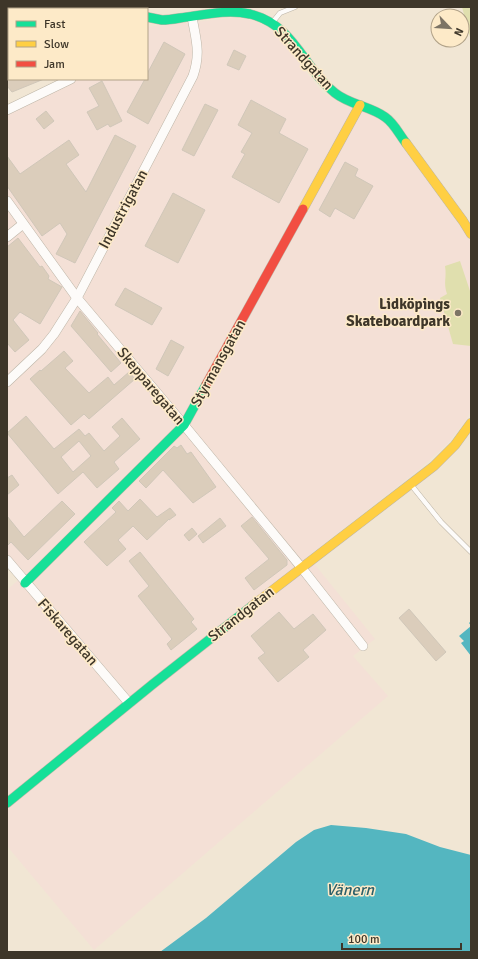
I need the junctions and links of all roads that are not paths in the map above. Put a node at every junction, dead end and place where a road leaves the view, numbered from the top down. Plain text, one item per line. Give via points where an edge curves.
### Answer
1 (294, 7) edge
2 (248, 10) edge
3 (148, 17) edge
4 (192, 17) junction
5 (272, 23) junction
6 (69, 80) edge
7 (360, 105) junction
8 (7, 110) edge
9 (7, 201) edge
10 (23, 224) junction
11 (471, 234) edge
12 (7, 237) edge
13 (77, 298) junction
14 (7, 382) edge
15 (471, 423) edge
16 (184, 425) junction
17 (411, 484) junction
18 (471, 552) edge
19 (7, 560) edge
20 (301, 567) junction
21 (25, 583) junction
22 (363, 646) dead end
23 (129, 703) junction
24 (7, 803) edge

1 - 5 lane via 280,13
2 - 4 street, Strandgatan
2 - 5 street, Strandgatan
3 - 4 street, Strandgatan via 163,20
4 - 13 street, Industrigatan via 199,53 198,64
5 - 7 street, Strandgatan via 288,36 329,88 344,100
6 - 8 street
7 - 11 street, Strandgatan via 384,116 392,124
7 - 16 street, Styrmansgatan
9 - 10 street, Skepparegatan
10 - 12 street
10 - 13 street, Skepparegatan
13 - 14 street, Industrigatan via 42,349
13 - 16 street, Skepparegatan
15 - 17 street, Strandgatan via 451,449
16 - 20 street, Skepparegatan
16 - 21 street, Styrmansgatan
17 - 18 lane
17 - 20 street, Strandgatan
19 - 21 street, Fiskaregatan
20 - 22 street, Skepparegatan
20 - 23 street, Strandgatan
21 - 23 street, Fiskaregatan
23 - 24 street, Strandgatan

